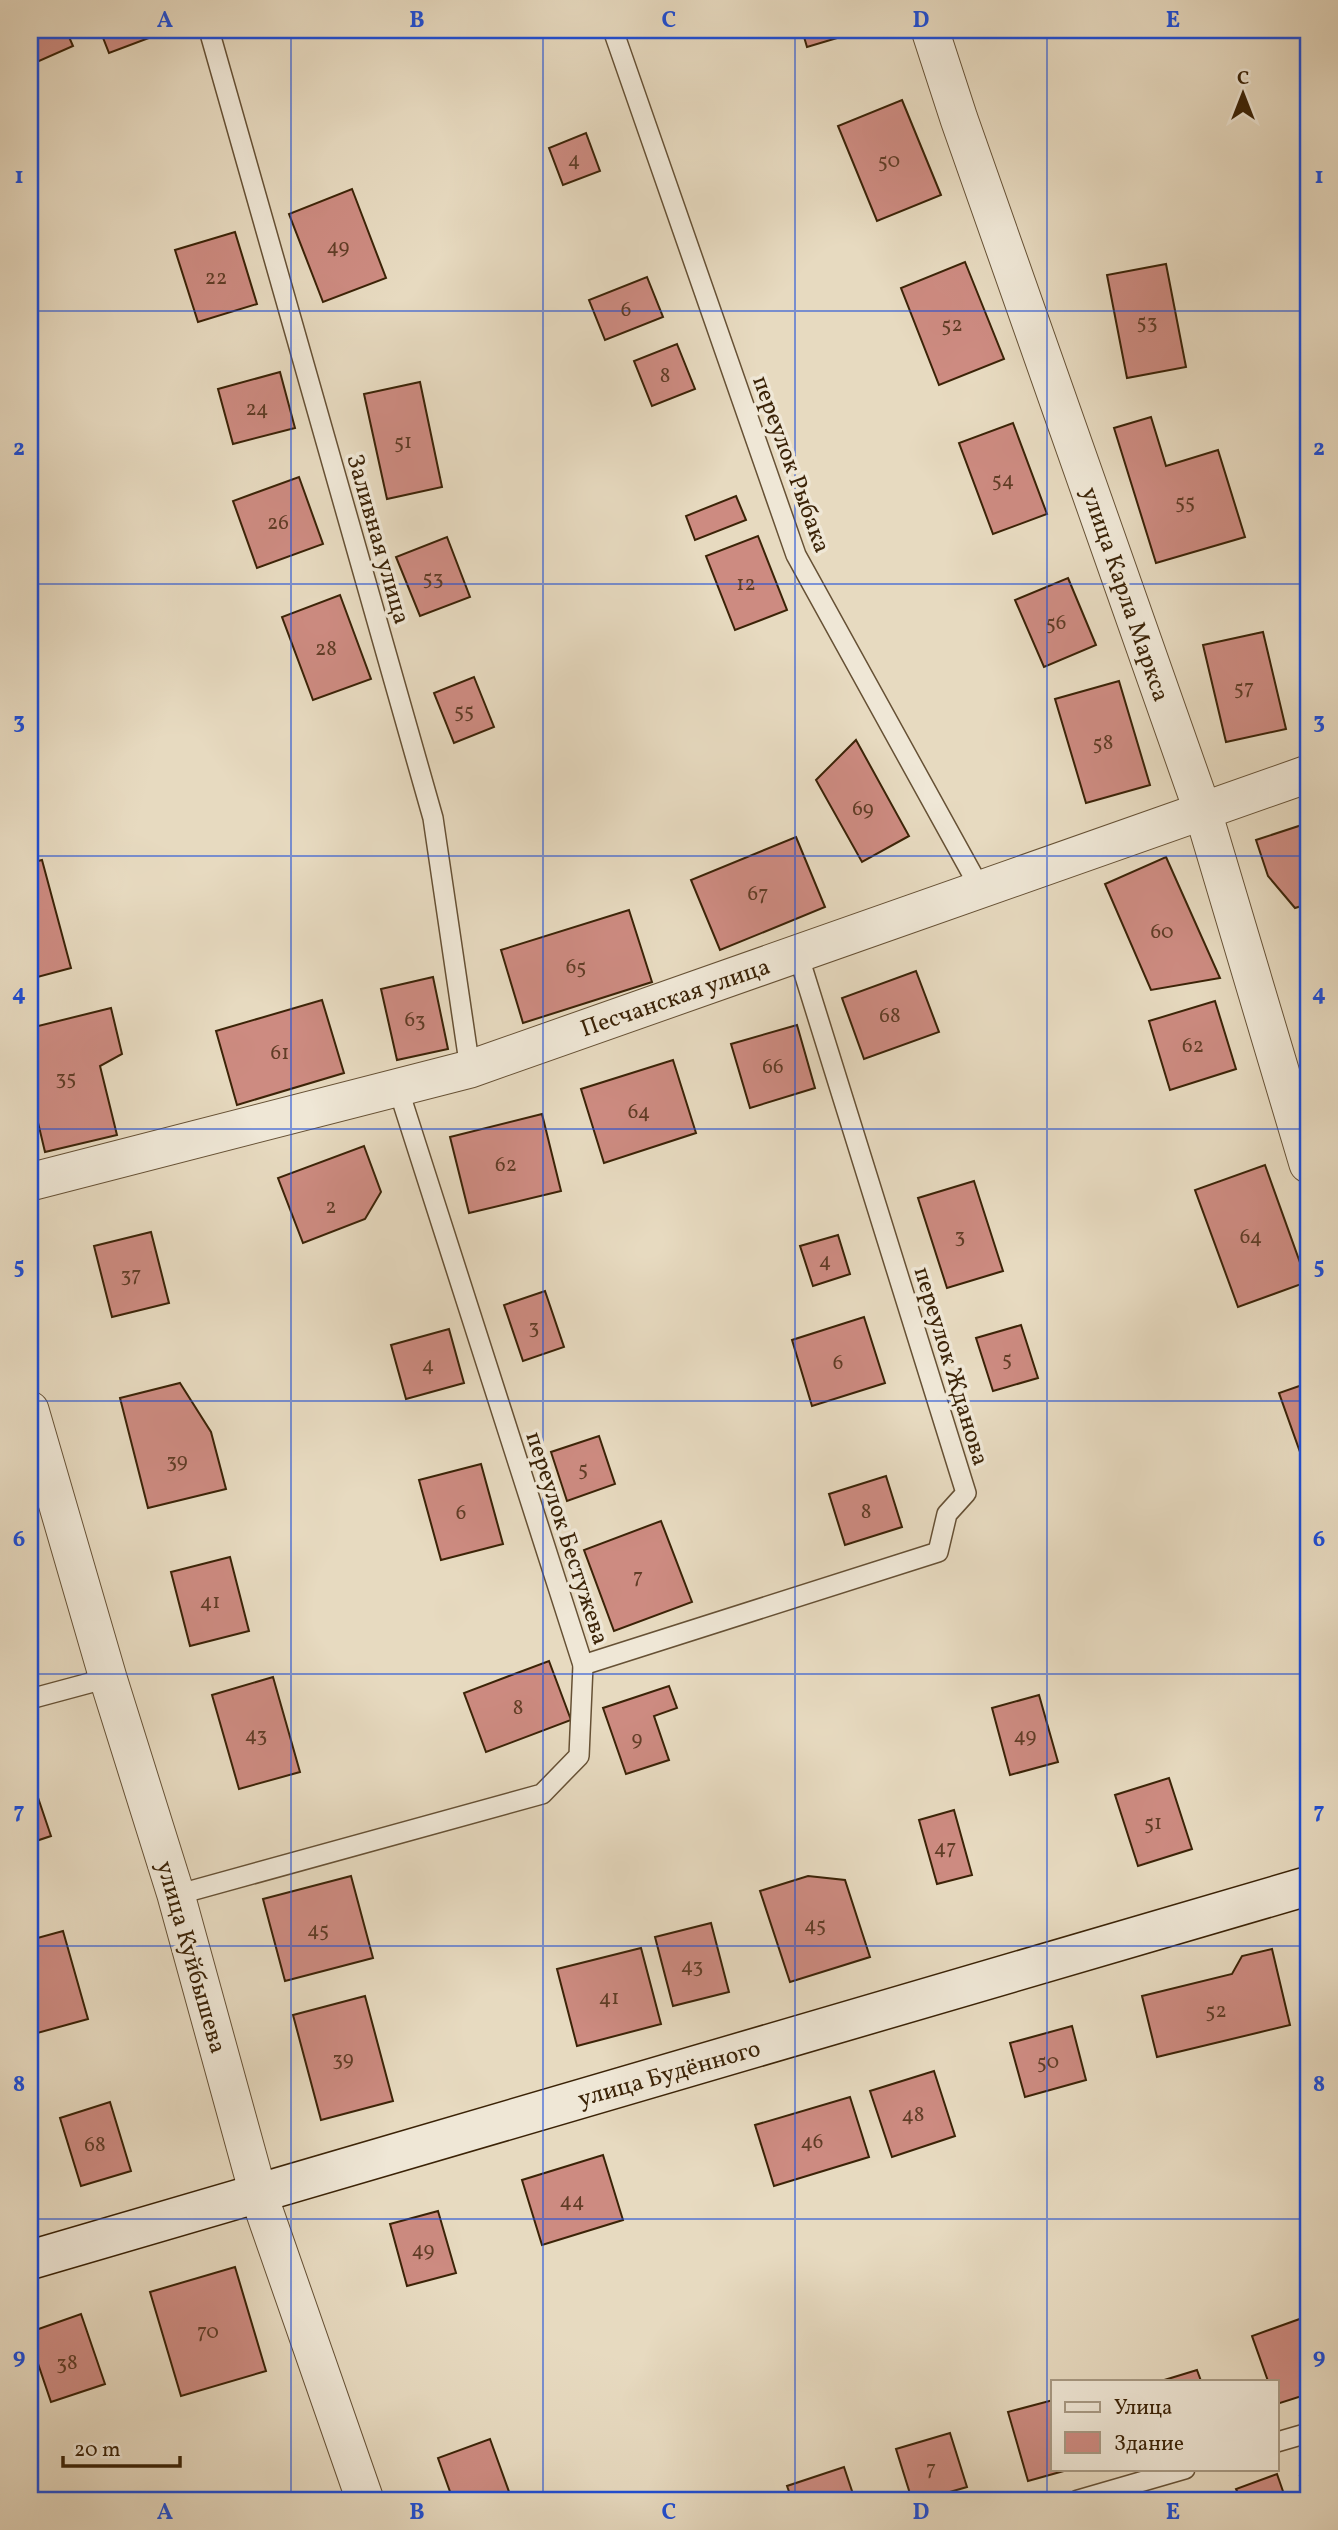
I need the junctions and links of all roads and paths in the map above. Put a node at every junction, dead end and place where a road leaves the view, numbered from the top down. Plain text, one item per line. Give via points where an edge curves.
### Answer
1 (209, 30) edge
2 (613, 30) edge
3 (930, 30) edge
4 (1308, 774) edge
5 (1202, 811) junction
6 (981, 890) junction
7 (798, 954) junction
8 (470, 1069) junction
9 (398, 1088) junction
10 (1308, 1164) edge
11 (30, 1182) edge
12 (30, 1410) edge
13 (583, 1665) junction
14 (108, 1678) junction
15 (30, 1699) edge
16 (1308, 1886) edge
17 (176, 1895) junction
18 (258, 2193) junction
19 (30, 2260) edge
20 (1308, 2433) edge
21 (1278, 2442) edge
22 (1182, 2470) edge
23 (365, 2500) edge
24 (1078, 2500) edge

1 - 8 lane, Заливная улица via 433,818
2 - 6 lane, переулок Рыбака via 796,555
3 - 5 street, улица Карла Маркса
4 - 5 street, Песчанская улица
5 - 6 street, Песчанская улица
5 - 10 street, улица Карла Маркса
6 - 7 street, Песчанская улица
7 - 8 street, Песчанская улица
7 - 13 lane, переулок Жданова via 966,1493 947,1514 938,1552
8 - 9 street, Песчанская улица
9 - 11 street, Песчанская улица
9 - 13 lane, переулок Бестужева
12 - 14 street, улица Куйбышева
13 - 17 lane, переулок Бестужева via 579,1756 542,1794
14 - 15 lane
14 - 17 street, улица Куйбышева
16 - 18 street, улица Будённого
17 - 18 street, улица Куйбышева
18 - 19 street, улица Будённого
18 - 23 street, улица Куйбышева
20 - 21 lane
22 - 24 lane

